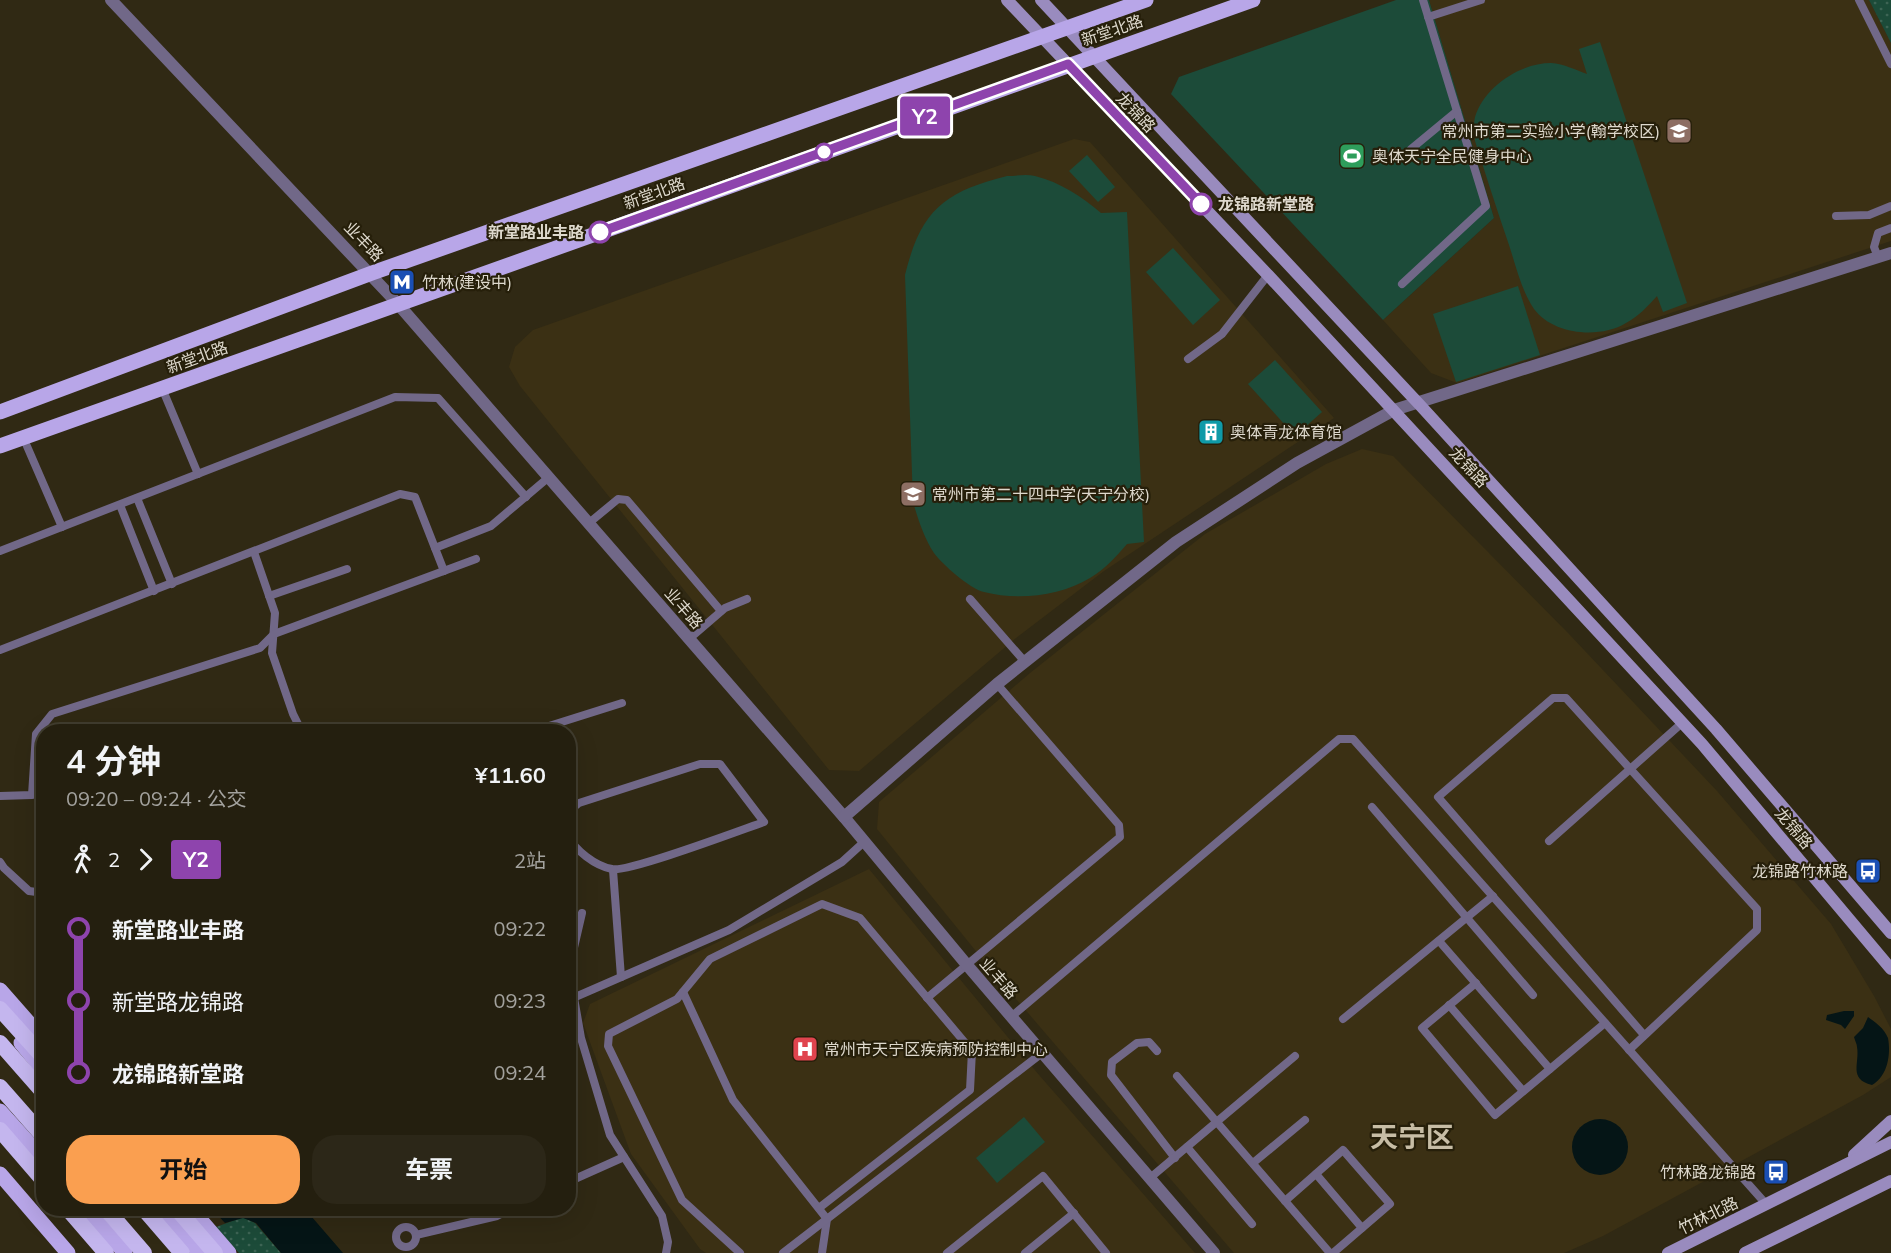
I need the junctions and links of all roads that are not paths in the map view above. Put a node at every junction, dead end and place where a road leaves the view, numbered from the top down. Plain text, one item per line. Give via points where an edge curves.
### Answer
1 (111, 0) edge
2 (1007, 0) edge
3 (1041, 0) edge
4 (1146, 0) edge
5 (1254, 0) edge
6 (1423, 0) edge
7 (1481, 0) edge
8 (1859, 0) edge
9 (1428, 17) junction
10 (1067, 28) junction
11 (1042, 37) junction
12 (1093, 56) junction
13 (1068, 64) junction
14 (1891, 64) edge
15 (1457, 111) junction
16 (1411, 149) dead end
17 (1891, 206) edge
18 (1836, 216) dead end
19 (1891, 228) edge
20 (1891, 253) edge
21 (1878, 257) junction
22 (372, 273) junction
23 (1268, 275) junction
24 (1402, 284) dead end
25 (398, 304) junction
26 (1188, 359) dead end
27 (162, 388) junction
28 (1419, 404) junction
29 (1394, 410) junction
30 (0, 412) edge
31 (24, 437) junction
32 (0, 446) edge
33 (198, 474) junction
34 (549, 477) junction
35 (526, 496) junction
36 (137, 498) junction
37 (120, 505) junction
38 (589, 523) junction
39 (62, 527) junction
40 (435, 548) junction
41 (0, 551) edge
42 (254, 552) junction
43 (476, 559) dead end
44 (347, 569) dead end
45 (444, 571) junction
46 (172, 584) junction
47 (154, 591) junction
48 (269, 596) junction
49 (747, 599) dead end
50 (970, 599) dead end
51 (722, 611) junction
52 (274, 634) junction
53 (689, 639) junction
54 (0, 650) edge
55 (1025, 662) junction
56 (997, 684) junction
57 (622, 703) dead end
58 (1682, 723) junction
59 (44, 724) edge
60 (298, 724) edge
61 (555, 724) edge
62 (36, 734) edge
63 (1631, 770) junction
64 (0, 796) edge
65 (576, 805) edge
66 (1372, 807) dead end
67 (844, 817) junction
68 (1549, 841) dead end
69 (864, 842) junction
70 (576, 847) edge
71 (0, 862) edge
72 (613, 870) junction
73 (36, 892) edge
74 (1493, 896) junction
75 (582, 913) dead end
76 (1467, 918) junction
77 (1891, 933) edge
78 (576, 939) edge
79 (1439, 940) junction
80 (1876, 950) junction
81 (967, 966) junction
82 (1891, 969) edge
83 (1891, 976) edge
84 (621, 977) junction
85 (1476, 983) junction
86 (0, 990) edge
87 (682, 992) junction
88 (576, 995) edge
89 (1533, 995) dead end
90 (927, 998) junction
91 (1449, 1005) junction
92 (0, 1009) edge
93 (576, 1017) edge
94 (1011, 1017) junction
95 (0, 1018) edge
96 (1343, 1019) dead end
97 (1605, 1023) junction
98 (579, 1029) junction
99 (576, 1030) edge
100 (36, 1031) edge
101 (1644, 1035) junction
102 (0, 1043) edge
103 (36, 1049) edge
104 (1629, 1050) junction
105 (1157, 1051) dead end
106 (1042, 1053) junction
107 (1295, 1056) dead end
108 (36, 1061) edge
109 (1550, 1069) junction
110 (1177, 1076) dead end
111 (36, 1084) edge
112 (0, 1087) edge
113 (1523, 1092) junction
114 (0, 1111) edge
115 (1305, 1120) dead end
116 (1891, 1121) edge
117 (1217, 1122) junction
118 (36, 1128) edge
119 (0, 1131) edge
120 (1891, 1142) edge
121 (1187, 1148) junction
122 (36, 1151) edge
123 (624, 1157) junction
124 (1175, 1158) junction
125 (1252, 1163) junction
126 (1835, 1170) junction
127 (36, 1172) edge
128 (0, 1174) edge
129 (1316, 1174) junction
130 (576, 1178) edge
131 (1150, 1179) junction
132 (1891, 1181) edge
133 (1891, 1188) edge
134 (1285, 1200) junction
135 (1852, 1200) junction
136 (1766, 1204) junction
137 (819, 1208) junction
138 (1074, 1213) junction
139 (36, 1216) edge
140 (36, 1216) edge
141 (74, 1216) edge
142 (92, 1216) edge
143 (112, 1216) edge
144 (150, 1216) edge
145 (167, 1216) edge
146 (183, 1216) edge
147 (197, 1216) edge
148 (497, 1216) edge
149 (827, 1219) junction
150 (1252, 1224) dead end
151 (1362, 1228) junction
152 (416, 1235) dead end
153 (68, 1253) edge
154 (106, 1253) edge
155 (125, 1253) edge
156 (144, 1253) edge
157 (182, 1253) edge
158 (200, 1253) edge
159 (215, 1253) edge
160 (229, 1253) edge
161 (666, 1253) edge
162 (740, 1253) edge
163 (783, 1253) edge
164 (822, 1253) edge
165 (947, 1253) edge
166 (1025, 1253) edge
167 (1106, 1253) edge
168 (1214, 1253) edge
169 (1331, 1253) edge
170 (1668, 1253) edge
171 (1745, 1253) edge

1 - 22 street, 业丰路
2 - 11 main road, 龙锦路
3 - 10 main road, 龙锦路
4 - 10 main road, 新堂北路
5 - 12 main road, 新堂北路
6 - 9 lane
7 - 9 lane
8 - 14 lane
9 - 15 lane
10 - 11 main road, 新堂北路
10 - 12 main road, 龙锦路
11 - 13 main road, 龙锦路
11 - 22 main road, 新堂北路
12 - 13 main road, 新堂北路
12 - 28 main road, 龙锦路
13 - 23 main road, 龙锦路
13 - 25 main road, 新堂北路
15 - 16 lane
15 - 24 lane via 1486,206
17 - 18 lane via 1869,214
19 - 21 lane via 1878,233 1874,247
20 - 21 street
21 - 28 street
22 - 25 street, 业丰路
22 - 30 main road, 新堂北路
23 - 26 lane via 1222,334
23 - 29 main road, 龙锦路
25 - 27 main road, 新堂北路
25 - 34 street, 业丰路
27 - 31 main road, 新堂北路
27 - 33 lane
28 - 29 street
28 - 77 main road, 龙锦路 via 1716,729
29 - 55 street via 1297,463 1176,542
29 - 58 main road, 龙锦路
31 - 32 main road, 新堂北路
31 - 39 lane
33 - 35 lane via 396,396 438,398
33 - 36 lane
34 - 35 lane
34 - 38 street, 业丰路
35 - 40 lane via 491,526
36 - 37 lane
36 - 46 lane
37 - 39 lane
37 - 47 lane
38 - 51 lane via 618,499 627,500
38 - 53 street, 业丰路
39 - 41 lane
40 - 42 lane via 414,496 400,494
40 - 45 lane
42 - 46 lane
42 - 48 lane
43 - 45 lane
44 - 48 lane
45 - 52 lane
46 - 47 lane
47 - 54 lane
48 - 52 lane via 275,613
49 - 51 lane
50 - 55 lane
51 - 53 lane
52 - 59 lane via 260,648 52,714
52 - 60 lane via 272,653
53 - 67 street, 业丰路
55 - 56 street
56 - 67 street
56 - 81 lane via 1119,825 1120,837
57 - 61 lane
58 - 63 lane
58 - 80 main road, 龙锦路
62 - 64 lane via 32,795
63 - 68 lane
63 - 101 lane via 1757,909 1758,930
63 - 101 lane via 1566,698 1553,698 1438,797
65 - 72 lane via 689,767 720,764 764,822
66 - 76 lane
67 - 69 street, 业丰路
69 - 81 street, 业丰路
69 - 84 lane via 842,862 729,930
70 - 72 lane
71 - 73 lane via 29,891
72 - 84 lane
74 - 76 lane
74 - 94 lane via 1353,739 1339,739
74 - 97 lane
75 - 78 lane
76 - 79 lane
76 - 89 lane
79 - 85 lane
79 - 96 lane
80 - 82 main road, 龙锦路
80 - 83 main road
81 - 90 lane
81 - 94 street, 业丰路
84 - 88 lane
85 - 91 lane
85 - 109 lane
86 - 100 main road
87 - 90 lane via 710,959 822,904 860,918
87 - 137 lane via 734,1100
87 - 162 lane via 677,999 609,1034 608,1046 682,1200
90 - 137 lane via 972,1051 970,1090
91 - 113 lane
91 - 113 lane via 1422,1028 1480,1098 1495,1115
92 - 103 highway
93 - 98 lane
94 - 106 street, 业丰路
95 - 108 main road
97 - 104 lane
97 - 109 lane
98 - 99 lane
98 - 123 lane via 610,1135
101 - 104 lane
102 - 111 highway
104 - 136 lane
105 - 124 lane via 1149,1042 1137,1043 1112,1062 1111,1075
106 - 131 street, 业丰路
106 - 149 lane
107 - 117 lane
109 - 113 lane
110 - 117 lane
112 - 118 highway
114 - 122 main road
115 - 125 lane
116 - 126 main road
117 - 121 lane
117 - 125 lane
119 - 127 highway
120 - 126 main road, 竹林北路
121 - 124 lane
121 - 150 lane
123 - 130 lane
123 - 161 lane via 662,1216 668,1242
124 - 131 lane
125 - 134 lane
126 - 136 main road, 竹林北路
128 - 139 main road
129 - 134 lane
129 - 151 lane
129 - 151 lane via 1343,1150 1390,1204
131 - 168 street, 业丰路
132 - 135 main road
133 - 135 main road
134 - 169 lane
135 - 171 main road
136 - 170 main road, 竹林北路
137 - 149 lane
138 - 165 lane via 1043,1176
138 - 166 lane
138 - 167 lane
140 - 153 main road
141 - 154 highway
142 - 155 main road
143 - 156 highway
144 - 157 highway
145 - 158 main road
146 - 159 highway
147 - 160 main road
148 - 152 lane
149 - 163 lane
149 - 164 lane
151 - 169 lane

